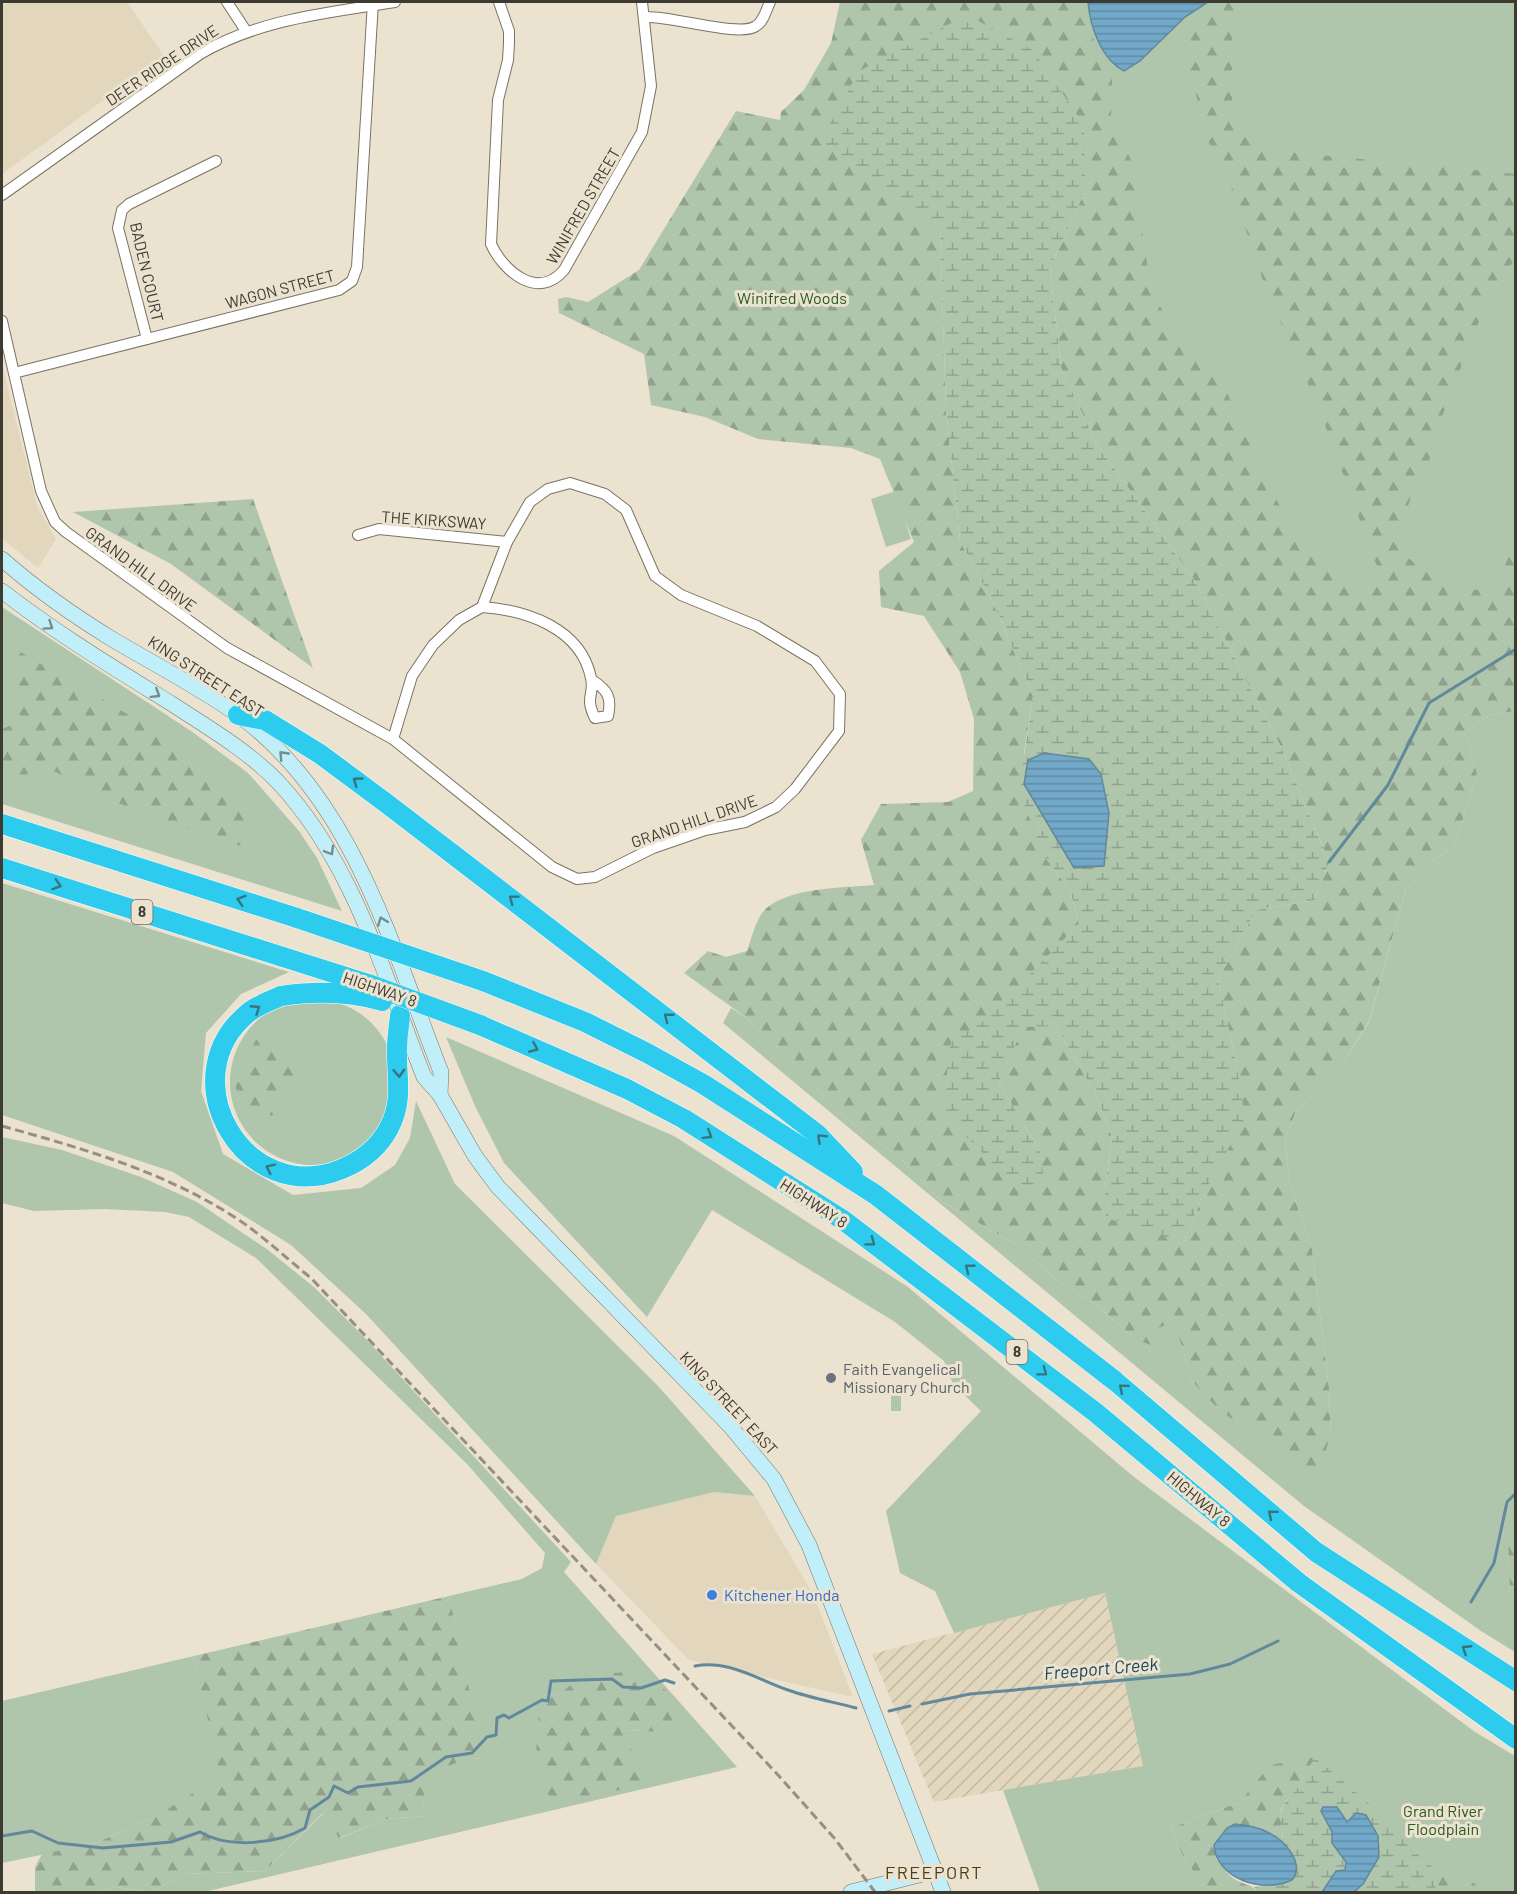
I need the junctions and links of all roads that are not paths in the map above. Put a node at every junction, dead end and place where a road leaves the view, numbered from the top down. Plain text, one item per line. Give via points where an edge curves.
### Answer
1 (227, 2) edge
2 (395, 2) edge
3 (499, 2) edge
4 (642, 2) edge
5 (770, 2) edge
6 (373, 3) edge
7 (644, 17) junction
8 (246, 31) junction
9 (216, 161) dead end
10 (2, 195) edge
11 (2, 321) edge
12 (147, 339) junction
13 (14, 373) junction
14 (358, 535) dead end
15 (507, 542) junction
16 (2, 559) edge
17 (2, 591) edge
18 (482, 607) junction
19 (592, 680) dead end
20 (238, 715) junction
21 (393, 739) junction
22 (2, 824) edge
23 (2, 868) edge
24 (400, 1015) junction
25 (480, 1025) junction
26 (440, 1095) junction
27 (876, 1195) junction
28 (1515, 1681) edge
29 (1515, 1739) edge
30 (934, 1868) junction
31 (851, 1893) edge
32 (943, 1893) edge

1 - 8 street
2 - 6 street, DEER RIDGE DRIVE
3 - 7 street, WINIFRED STREET via 509,43 498,100 491,244 507,270 516,277 539,282 551,281 564,270 642,132 651,86
4 - 7 street, WINIFRED STREET
5 - 7 street via 757,26 740,31 668,17
6 - 8 street, DEER RIDGE DRIVE
6 - 12 street, WAGON STREET via 354,279 341,289
8 - 10 street, DEER RIDGE DRIVE via 200,54
9 - 12 street, BADEN COURT via 129,204 118,219
11 - 13 street, GRAND HILL DRIVE
12 - 13 street, WAGON STREET
13 - 21 street, GRAND HILL DRIVE via 41,491 55,522 227,648
14 - 15 street, THE KIRKSWAY via 379,529
15 - 18 street, GRAND HILL DRIVE
15 - 21 street, GRAND HILL DRIVE via 530,502 548,489 570,483 605,494 626,510 655,576 681,595 756,626 815,661 840,694 838,730 795,789 776,807 745,822 705,830 653,848 595,877 577,879 552,867
16 - 20 main road, KING STREET EAST via 67,609
17 -> 24 main road, KING STREET EAST via 74,643 212,729 278,782 320,834 337,864
18 - 19 street via 508,609 541,619 585,656
18 - 21 street via 459,620 433,645 412,676
26 -> 20 main road, KING STREET EAST via 441,1072 352,851 303,776
27 -> 20 highway via 817,1134 386,803 320,754 265,720
27 -> 22 highway, 8, bridge via 703,1084 585,1022 483,981
23 -> 25 highway, HIGHWAY 8 / 8, bridge via 368,984
24 -> 25 highway, bridge via 395,1112 385,1135 371,1151 331,1174 297,1176 262,1165 237,1144 220,1114 217,1097 216,1079 224,1044 249,1013 281,996 349,993 455,1024
24 - 26 main road, KING STREET EAST via 424,1077
25 -> 29 highway, HIGHWAY 8 / 8 via 627,1089 684,1119 843,1220 1095,1412 1299,1583
26 - 30 main road, KING STREET EAST via 474,1156 498,1188 730,1426 774,1479 813,1555
28 -> 27 highway, 8 via 1316,1551 1115,1381
30 - 31 main road
30 - 32 main road, KING STREET EAST

